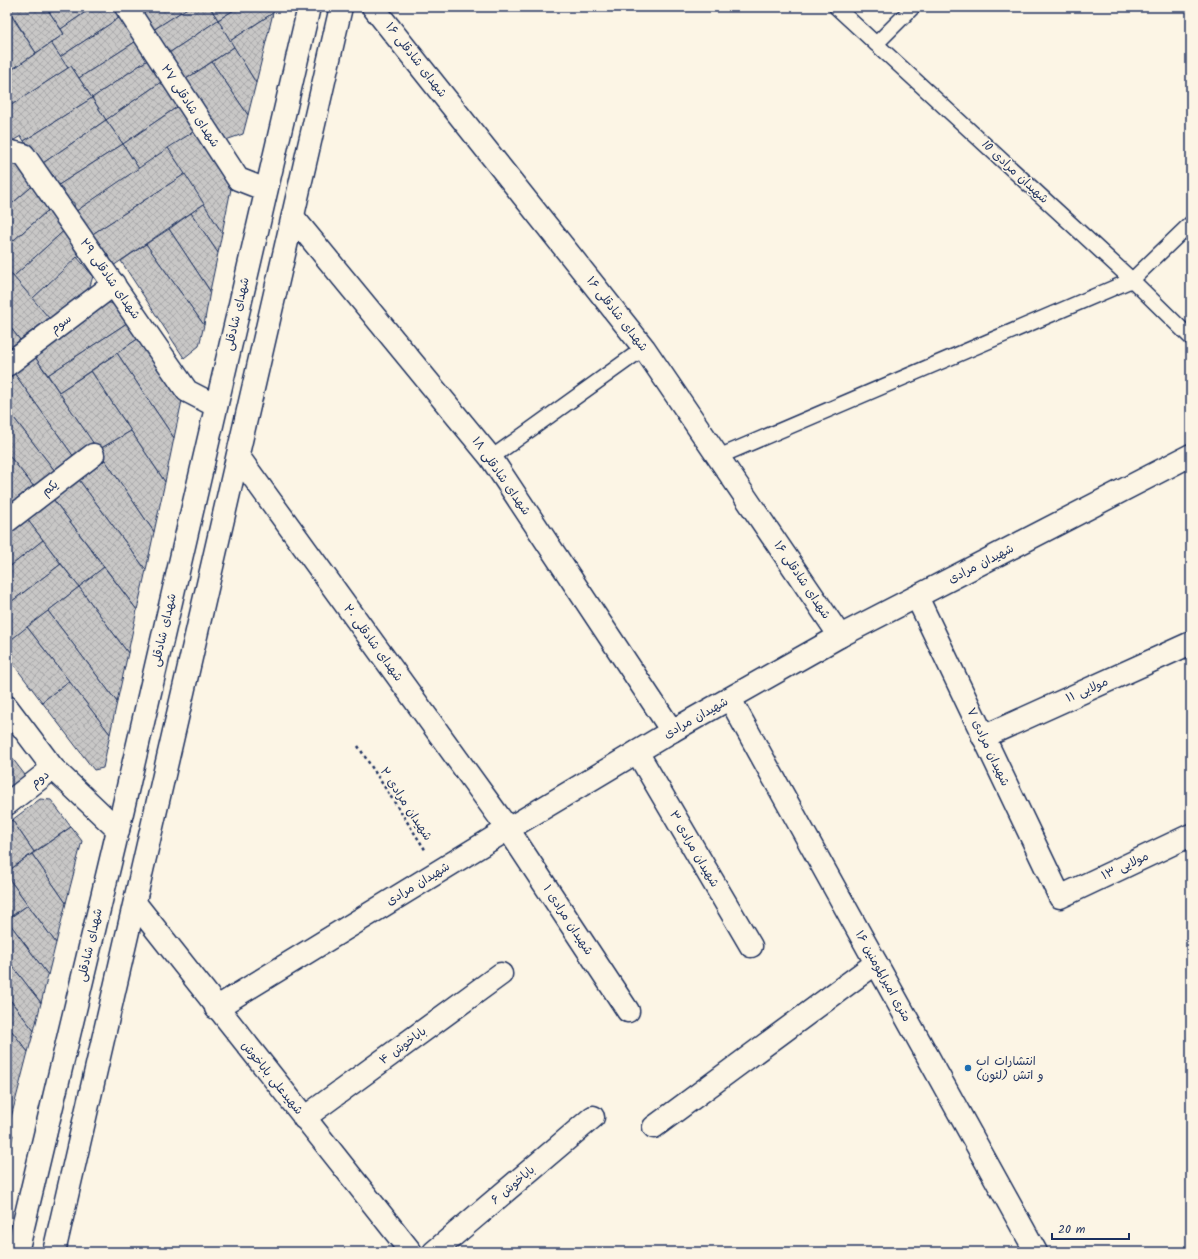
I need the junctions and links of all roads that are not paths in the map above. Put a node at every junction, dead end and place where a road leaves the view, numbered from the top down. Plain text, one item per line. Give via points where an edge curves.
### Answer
1 (126, 7) edge
2 (309, 7) edge
3 (342, 7) edge
4 (374, 7) edge
5 (836, 7) edge
6 (913, 7) edge
7 (876, 44) junction
8 (7, 151) edge
9 (266, 190) junction
10 (293, 217) junction
11 (1191, 223) edge
12 (1132, 280) junction
13 (114, 284) junction
14 (1191, 338) edge
15 (644, 348) junction
16 (7, 365) edge
17 (216, 406) junction
18 (93, 455) dead end
19 (1191, 455) edge
20 (238, 456) junction
21 (718, 457) junction
22 (491, 458) junction
23 (7, 521) edge
24 (917, 597) junction
25 (840, 636) junction
26 (1191, 643) edge
27 (730, 699) junction
28 (7, 707) edge
29 (672, 731) junction
30 (983, 736) junction
31 (637, 752) junction
32 (53, 768) junction
33 (7, 804) edge
34 (508, 829) junction
35 (118, 830) junction
36 (1191, 835) edge
37 (1060, 897) joint
38 (135, 903) junction
39 (751, 946) dead end
40 (876, 963) junction
41 (501, 974) dead end
42 (216, 1008) junction
43 (628, 1011) dead end
44 (593, 1117) dead end
45 (304, 1118) junction
46 (654, 1127) dead end
47 (15, 1242) edge
48 (54, 1252) edge
49 (411, 1252) edge
50 (434, 1252) edge
51 (1036, 1252) edge

1 - 9 street, شهدای شادقلی ۲۷ via 238,179
2 - 9 street, شهدای شادقلی
3 - 10 street
4 - 15 street, شهدای شادقلی ۱۶
5 - 7 lane, شهیدان مرادی 10
6 - 7 lane
7 - 12 lane, شهیدان مرادی 10
8 - 13 street, شهدای شادقلی ۲۹ via 24,155
9 - 17 street, شهدای شادقلی
10 - 20 street
10 - 22 street, شهدای شادقلی ۱۸
11 - 12 lane
12 - 14 lane, شهیدان مرادی 10
12 - 21 lane
13 - 16 street, سوم
13 - 17 street, شهدای شادقلی ۲۹ via 187,391
15 - 21 street, شهدای شادقلی ۱۶
15 - 22 lane
17 - 35 street, شهدای شادقلی
18 - 23 street, یکم
19 - 24 street, شهیدان مرادی
20 - 34 street, شهدای شادقلی ۲۰
20 - 38 street
21 - 25 street, شهدای شادقلی ۱۶
22 - 29 street, شهدای شادقلی ۱۸
24 - 25 street, شهیدان مرادی
24 - 30 street, شهیدان مرادی ۷
25 - 27 street, شهیدان مرادی
26 - 30 street, مولایی ۱۱
27 - 29 street, شهیدان مرادی
27 - 40 street, ۱۶ متری امیرالمومنین
28 - 32 street
29 - 31 street, شهیدان مرادی
30 - 37 street, شهیدان مرادی ۷
31 - 34 street, شهیدان مرادی
31 - 39 street, شهیدان مرادی ۳
32 - 33 street, دوم
32 - 35 street
34 - 42 street, شهیدان مرادی
34 - 43 street, شهیدان مرادی ۱
35 - 47 street, شهدای شادقلی
36 - 37 street, مولایی ۱۳
38 - 42 street, شهیدعلی باباخوش
38 - 48 street
40 - 46 street
40 - 51 street, ۱۶ متری امیرالمومنین
41 - 45 street, باباخوش ۴
42 - 45 street, شهیدعلی باباخوش
44 - 50 street, باباخوش ۶
45 - 49 street, شهیدعلی باباخوش

